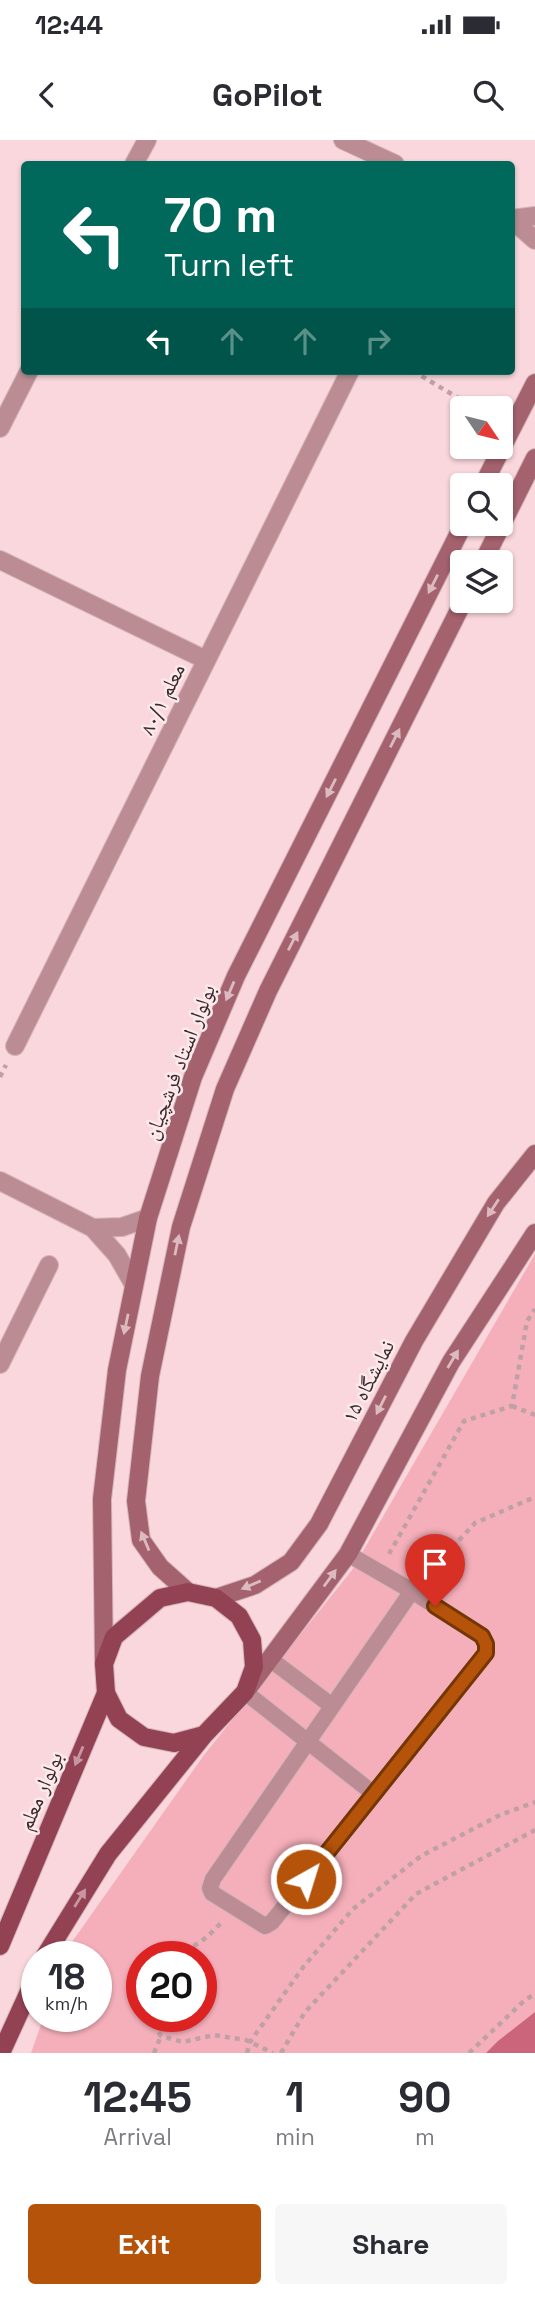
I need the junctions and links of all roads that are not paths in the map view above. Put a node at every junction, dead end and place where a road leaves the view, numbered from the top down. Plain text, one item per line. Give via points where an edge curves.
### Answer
1 (147, 140) edge
2 (343, 140) edge
3 (136, 161) edge
4 (388, 161) edge
5 (535, 216) edge
6 (515, 218) edge
7 (515, 222) edge
8 (535, 240) edge
9 (27, 375) edge
10 (348, 375) edge
11 (535, 383) edge
12 (0, 428) edge
13 (535, 458) edge
14 (489, 473) edge
15 (457, 536) edge
16 (489, 550) edge
17 (0, 560) edge
18 (457, 613) edge
19 (206, 660) junction
20 (15, 1046) dead end
21 (535, 1154) edge
22 (0, 1181) edge
23 (148, 1218) junction
24 (93, 1228) junction
25 (535, 1233) edge
26 (49, 1265) dead end
27 (134, 1285) junction
28 (0, 1364) edge
29 (348, 1554) junction
30 (412, 1591) junction
31 (188, 1592) junction
32 (216, 1598) junction
33 (270, 1659) junction
34 (104, 1664) junction
35 (245, 1692) junction
36 (106, 1693) junction
37 (332, 1706) junction
38 (204, 1735) junction
39 (308, 1742) junction
40 (374, 1794) junction
41 (54, 1941) edge
42 (0, 1946) edge
43 (21, 2009) edge
44 (1, 2053) edge

1 - 3 street
2 - 4 street
5 - 6 street
7 - 8 street
9 - 12 street
10 - 19 street, معلم ۸۰/۱
11 - 14 street
13 - 16 street
15 -> 23 street, بولوار استاد فرشچیان via 236,976 193,1077
17 - 19 street
31 -> 18 street via 160,1567 141,1540 136,1501 150,1376 181,1227 225,1089 268,991
19 - 20 street, معلم ۸۰/۱
21 -> 32 street, نمایشگاه ۱۵ via 496,1203 414,1341 319,1524 292,1562 255,1585
22 - 24 street
23 - 24 street via 122,1227
23 - 27 street, بولوار استاد فرشچیان
24 - 27 street via 117,1255
29 -> 25 street via 451,1362
26 - 28 street
27 -> 34 street, بولوار استاد فرشچیان via 117,1370 102,1499
29 - 30 lane
33 -> 29 street
30 - 37 lane
30 - 40 lane via 482,1636 486,1653
31 - 32 main road
31 - 34 main road via 160,1598 114,1637
32 - 35 main road via 239,1616 251,1640 254,1667
33 - 35 street
33 - 37 lane
34 - 36 main road
35 - 38 main road
35 - 39 lane
36 - 38 main road via 119,1719 144,1737 174,1743
36 -> 42 main road, بولوار معلم
37 - 39 lane
41 -> 38 main road via 108,1854
39 - 40 lane
39 - 40 lane via 213,1879 212,1893 265,1926 272,1922
43 - 44 main road

